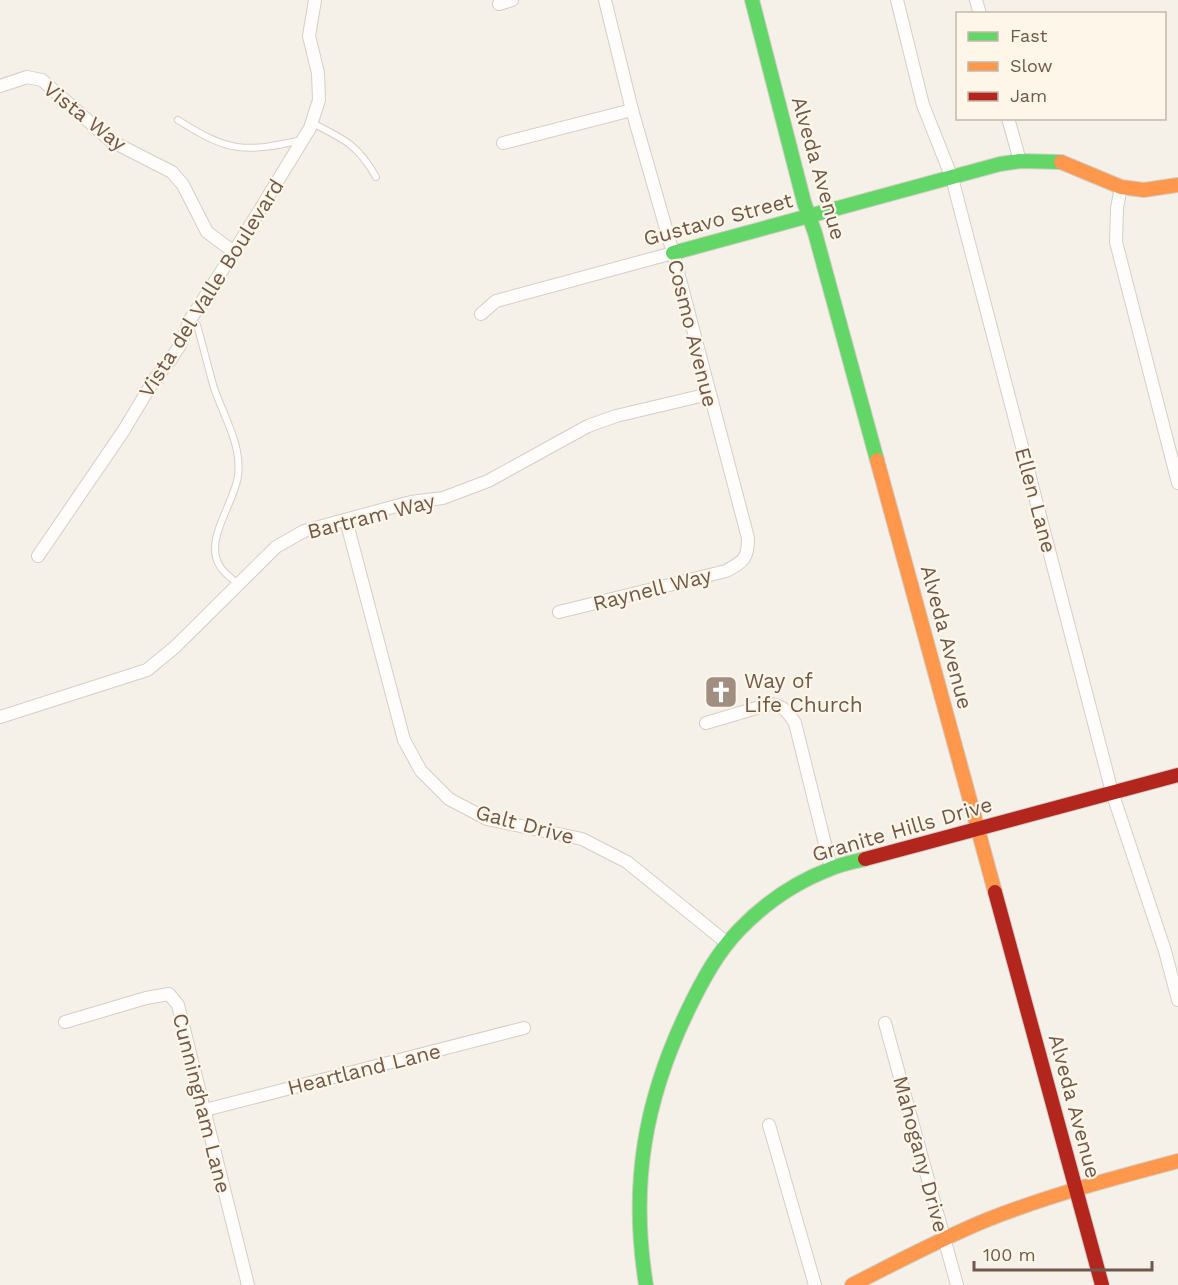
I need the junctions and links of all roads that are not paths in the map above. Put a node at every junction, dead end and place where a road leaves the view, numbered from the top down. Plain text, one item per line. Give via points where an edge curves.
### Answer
1 (315, 0) edge
2 (512, 0) edge
3 (605, 0) edge
4 (752, 0) edge
5 (897, 0) edge
6 (499, 4) dead end
7 (0, 86) edge
8 (632, 110) junction
9 (178, 120) dead end
10 (1009, 120) edge
11 (312, 123) junction
12 (303, 140) junction
13 (503, 143) dead end
14 (1020, 161) junction
15 (376, 177) dead end
16 (952, 178) junction
17 (1178, 185) edge
18 (1121, 188) junction
19 (810, 216) junction
20 (234, 252) junction
21 (673, 254) junction
22 (481, 314) dead end
23 (190, 320) junction
24 (709, 394) junction
25 (1178, 483) edge
26 (346, 520) junction
27 (38, 556) dead end
28 (742, 562) joint
29 (239, 584) junction
30 (559, 612) dead end
31 (0, 717) edge
32 (706, 723) dead end
33 (1178, 775) edge
34 (1112, 792) junction
35 (977, 828) junction
36 (831, 868) junction
37 (727, 943) junction
38 (1178, 1000) edge
39 (64, 1022) dead end
40 (885, 1023) dead end
41 (524, 1028) dead end
42 (205, 1110) junction
43 (770, 1125) dead end
44 (1178, 1161) edge
45 (1076, 1189) junction
46 (944, 1238) junction
47 (248, 1285) edge
48 (646, 1285) edge
49 (815, 1285) edge
50 (852, 1285) edge
51 (957, 1285) edge
52 (1102, 1285) edge

1 - 11 street, Vista del Valle Boulevard via 309,36 318,73 319,100
2 - 6 street
3 - 8 street, Cosmo Avenue
4 - 19 street, Alveda Avenue
5 - 16 street, Ellen Lane via 923,105
7 - 20 street, Vista Way via 27,77 42,80 111,141 172,172 207,232
8 - 13 street
8 - 21 street, Cosmo Avenue
9 - 12 lane via 218,143 240,149
10 - 14 street
11 - 12 street, Vista del Valle Boulevard
11 - 15 lane via 354,147
12 - 20 street, Vista del Valle Boulevard
14 - 16 street, Gustavo Street
14 - 18 street, Gustavo Street via 1059,161
16 - 19 street, Gustavo Street
16 - 34 street, Ellen Lane
17 - 18 street, Gustavo Street via 1144,190
18 - 25 street via 1116,242
19 - 21 street, Gustavo Street
19 - 35 street, Alveda Avenue
20 - 23 street, Vista del Valle Boulevard
21 - 22 street, Gustavo Street via 496,301
21 - 24 street, Cosmo Avenue
23 - 27 street, Vista del Valle Boulevard via 171,359
23 - 29 lane via 197,325 235,444 238,477 214,545 222,570
24 - 26 street, Bartram Way via 588,426 488,481 443,498 411,502
24 - 28 street, Cosmo Avenue via 748,538 748,552
26 - 29 street, Bartram Way via 304,531 276,548
26 - 37 street, Galt Drive via 404,740 421,771 449,799 487,819 582,839 627,862
28 - 30 street, Raynell Way via 726,571
29 - 31 street, Bartram Way via 147,670
32 - 36 street via 770,704 788,711 795,723
33 - 34 street, Granite Hills Drive
34 - 35 street, Granite Hills Drive
34 - 38 street, Ellen Lane
35 - 36 street, Granite Hills Drive
35 - 45 street, Alveda Avenue
36 - 37 street, Granite Hills Drive via 774,899
37 - 48 street, Granite Hills Drive via 683,1019 657,1085 647,1127 639,1219
39 - 42 street, Cunningham Lane via 168,994 178,1005
40 - 46 street, Mahogany Drive
41 - 42 street, Heartland Lane
42 - 47 street, Cunningham Lane
43 - 49 street
44 - 45 street
45 - 46 street
45 - 52 street, Alveda Avenue
46 - 50 street
46 - 51 street, Mahogany Drive

